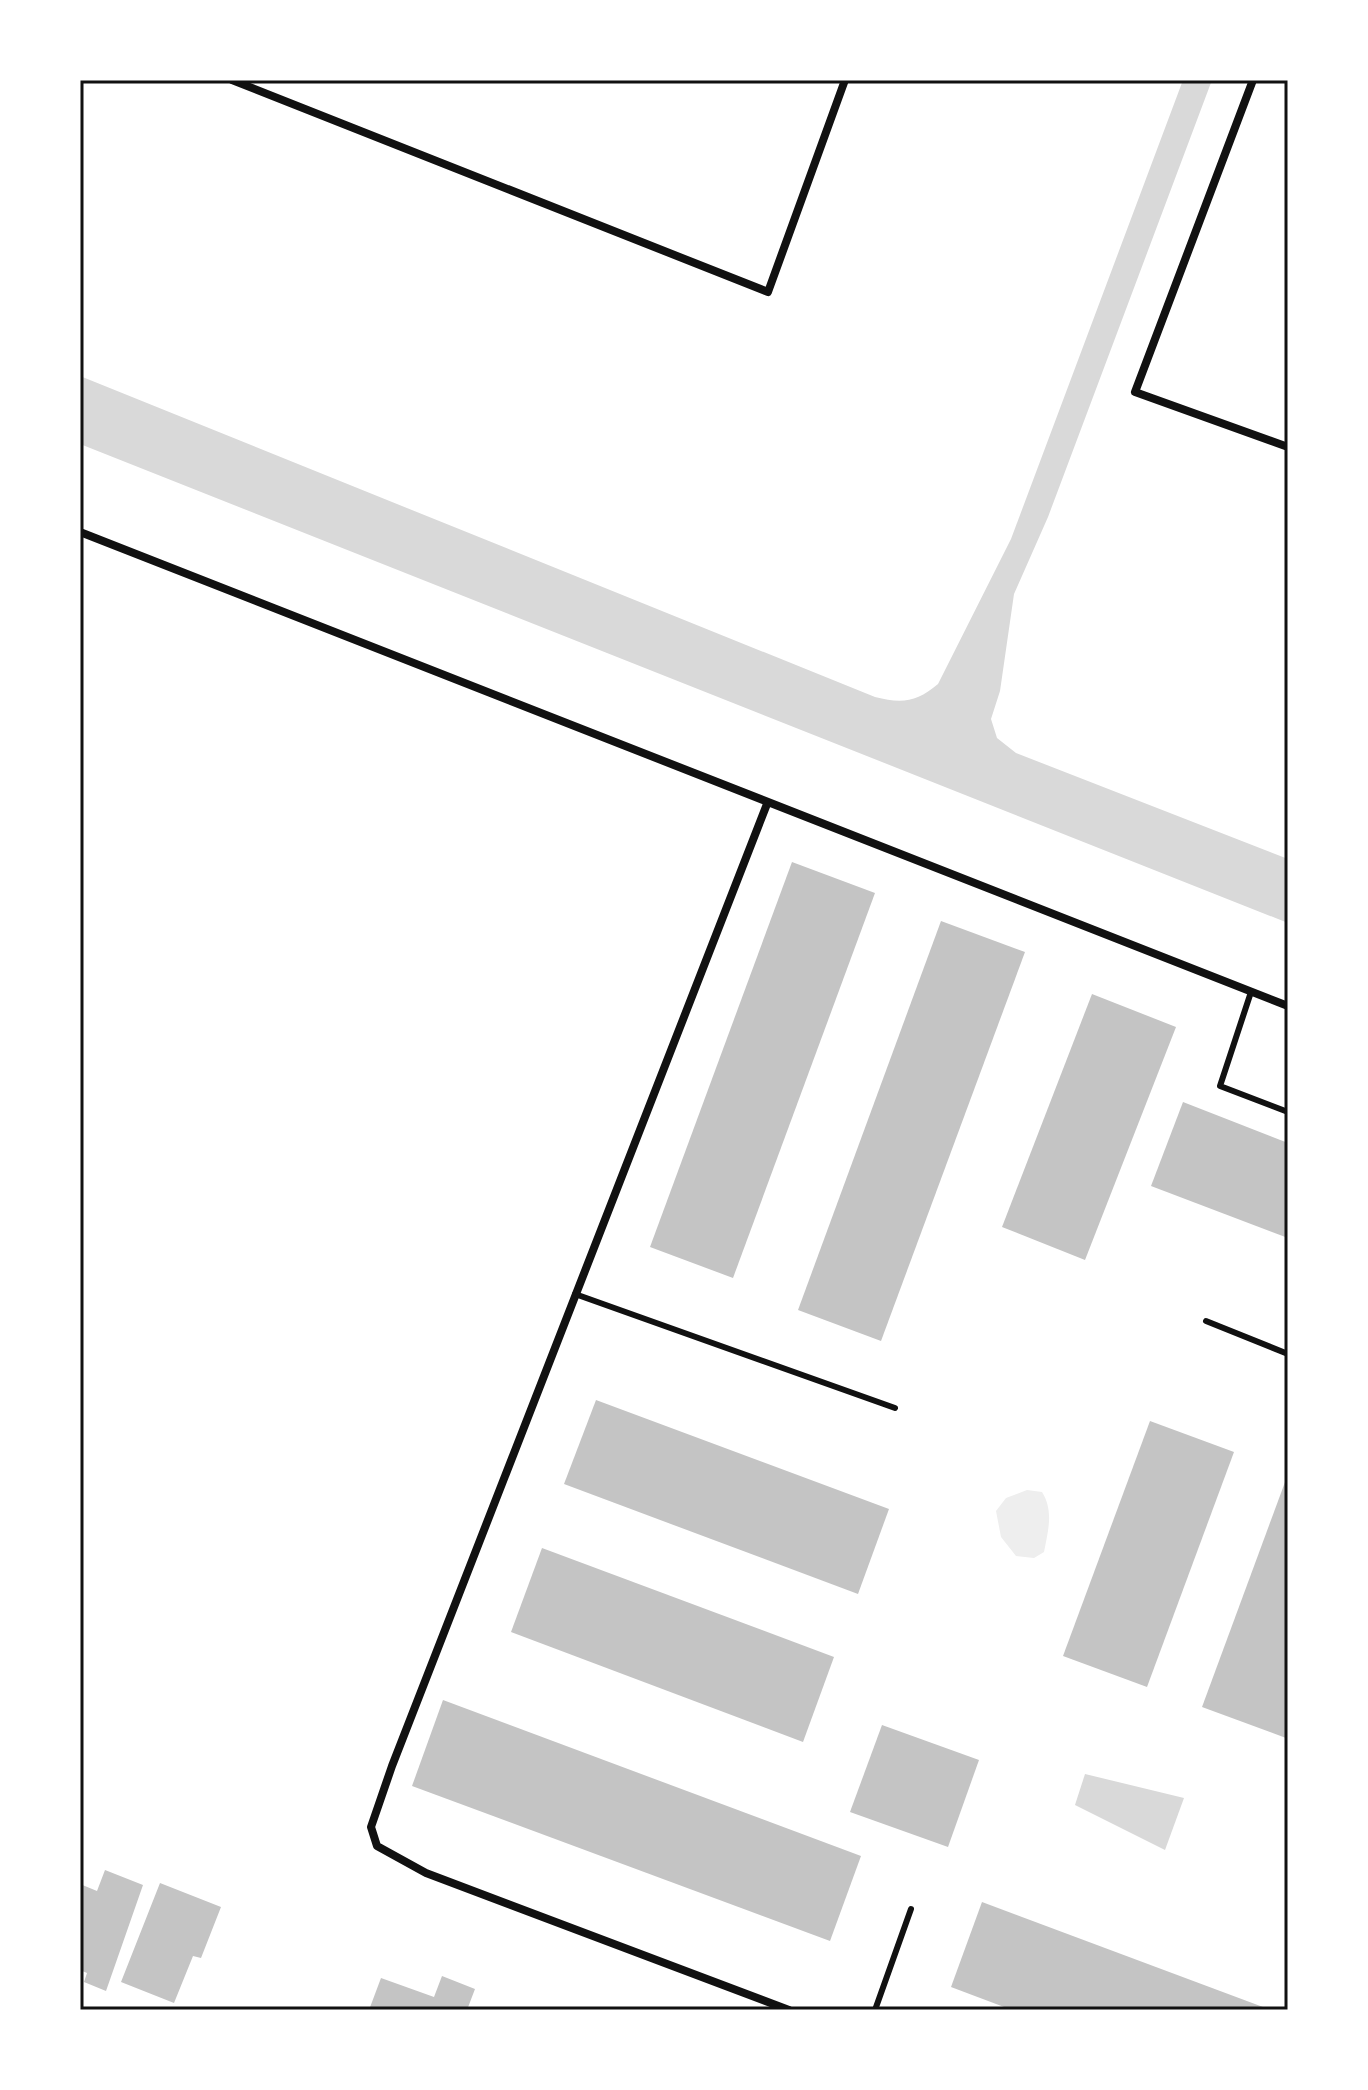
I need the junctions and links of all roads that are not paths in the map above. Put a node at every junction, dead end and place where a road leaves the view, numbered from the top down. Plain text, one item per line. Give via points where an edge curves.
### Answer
1 (232, 80) edge
2 (845, 80) edge
3 (1253, 80) edge
4 (1288, 447) edge
5 (80, 532) edge
6 (767, 804) junction
7 (1251, 992) junction
8 (1288, 1006) edge
9 (1288, 1112) edge
10 (575, 1294) junction
11 (1206, 1321) dead end
12 (1288, 1354) edge
13 (895, 1408) dead end
14 (911, 1909) dead end
15 (789, 2010) edge
16 (875, 2010) edge

1 - 2 street via 768,292
3 - 4 street via 1135,392
5 - 6 street
6 - 7 street
6 - 10 street
7 - 8 street
7 - 9 lane via 1220,1086
10 - 13 lane
10 - 15 street via 371,1827 377,1846 426,1873
11 - 12 lane
14 - 16 lane

